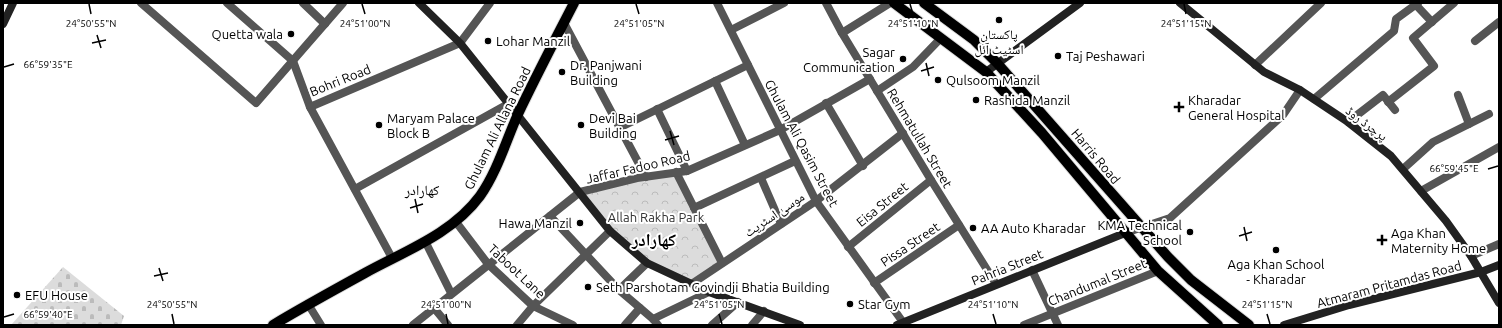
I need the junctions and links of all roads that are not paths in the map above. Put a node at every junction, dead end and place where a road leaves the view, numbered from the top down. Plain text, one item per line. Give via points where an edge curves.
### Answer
1 (13, 3) edge
2 (141, 3) edge
3 (227, 3) edge
4 (303, 3) edge
5 (343, 3) edge
6 (490, 3) edge
7 (574, 3) edge
8 (717, 3) edge
9 (784, 3) edge
10 (826, 3) edge
11 (890, 3) edge
12 (894, 3) edge
13 (924, 3) edge
14 (1080, 3) edge
15 (1180, 3) edge
16 (1321, 3) edge
17 (1454, 3) edge
18 (1417, 4) edge
19 (424, 5) edge
20 (1432, 22) junction
21 (1499, 22) edge
22 (564, 23) junction
23 (3, 24) edge
24 (325, 24) junction
25 (731, 30) junction
26 (842, 33) junction
27 (940, 39) junction
28 (1474, 41) dead end
29 (460, 43) junction
30 (293, 61) junction
31 (997, 63) junction
32 (748, 65) junction
33 (1255, 65) junction
34 (986, 72) junction
35 (870, 79) junction
36 (715, 81) junction
37 (1300, 90) junction
38 (877, 91) junction
39 (1458, 95) dead end
40 (1314, 99) junction
41 (1388, 102) junction
42 (826, 103) junction
43 (508, 104) junction
44 (310, 107) junction
45 (657, 109) junction
46 (1395, 110) dead end
47 (518, 114) junction
48 (1489, 114) dead end
49 (1348, 122) junction
50 (1469, 124) junction
51 (619, 128) junction
52 (780, 130) junction
53 (903, 133) junction
54 (745, 145) junction
55 (1499, 147) edge
56 (796, 161) junction
57 (863, 166) junction
58 (1403, 169) junction
59 (687, 171) junction
60 (676, 172) junction
61 (646, 177) junction
62 (761, 178) junction
63 (931, 180) junction
64 (355, 189) junction
65 (1421, 191) junction
66 (580, 192) junction
67 (816, 201) junction
68 (694, 208) junction
69 (550, 216) junction
70 (456, 222) junction
71 (781, 224) junction
72 (959, 225) junction
73 (1142, 228) junction
74 (610, 231) junction
75 (1125, 233) junction
76 (425, 241) junction
77 (1499, 244) edge
78 (848, 247) junction
79 (586, 255) junction
80 (1471, 256) junction
81 (392, 258) junction
82 (722, 263) junction
83 (488, 264) junction
84 (647, 264) junction
85 (1499, 265) edge
86 (1032, 270) junction
87 (1158, 271) junction
88 (1481, 272) junction
89 (693, 283) junction
90 (874, 283) junction
91 (996, 284) junction
92 (618, 290) junction
93 (709, 292) junction
94 (452, 293) junction
95 (738, 302) junction
96 (1499, 303) edge
97 (308, 304) junction
98 (533, 306) junction
99 (434, 308) junction
100 (640, 308) junction
101 (764, 311) junction
102 (1052, 314) junction
103 (656, 322) edge
104 (902, 324) edge
105 (273, 325) edge
106 (321, 325) edge
107 (413, 325) edge
108 (448, 325) edge
109 (518, 325) edge
110 (573, 325) edge
111 (625, 325) edge
112 (712, 325) edge
113 (752, 325) edge
114 (800, 325) edge
115 (1024, 325) edge
116 (1058, 325) edge
117 (1218, 325) edge
118 (1249, 325) edge
119 (1284, 325) edge

1 - 23 street
2 - 30 street via 256,103
3 - 30 street, Bohri Road
4 - 24 street
5 - 24 street
6 - 29 street
7 - 22 main road, Ghulam Ali Allana Road
8 - 25 street, Ghulam Ali Qasim Street
9 - 25 street
10 - 26 street, Rehmatullah Street
11 - 26 street
12 - 27 main road, Harris Road
13 - 31 main road, Harris Road via 974,40
14 - 31 street
15 - 33 street, پرچرڈ روڈ
16 - 33 street
17 - 20 street
18 - 20 street
18 - 40 street via 1396,19 1394,31
19 - 29 street
20 - 41 street via 1413,38 1434,66
21 - 28 street
22 - 47 main road, Ghulam Ali Allana Road
22 - 51 street
24 - 30 street
25 - 32 street, Ghulam Ali Qasim Street
26 - 35 street, Rehmatullah Street
27 - 34 main road, Harris Road
27 - 38 street via 913,67
29 - 43 street
29 - 44 street, Bohri Road
30 - 44 street, Bohri Road
31 - 34 street
31 - 73 main road, Harris Road via 1042,111
32 - 36 street
32 - 52 street, Ghulam Ali Qasim Street
33 - 37 street, پرچرڈ روڈ
34 - 75 main road, Harris Road via 1042,133
35 - 38 street, Rehmatullah Street
35 - 42 street, Jaffar Fadoo Road
36 - 45 street
36 - 54 street
37 - 40 street, پرچرڈ روڈ
37 - 73 street via 1283,114 1170,218
38 - 53 street, Rehmatullah Street
39 - 50 street
40 - 49 street, پرچرڈ روڈ
41 - 46 street
41 - 49 street via 1382,95
42 - 52 street, Jaffar Fadoo Road
42 - 57 street
43 - 47 street
43 - 64 street
44 - 64 street
45 - 51 street
45 - 59 street
47 - 66 street
47 - 70 main road, Ghulam Ali Allana Road via 480,196
48 - 50 street
49 - 58 street, پرچرڈ روڈ via 1391,156
50 - 58 street via 1433,142
51 - 61 street
52 - 54 street, Jaffar Fadoo Road
52 - 56 street, Ghulam Ali Qasim Street
53 - 57 street, موسیٰ اسٹریٹ
53 - 63 street, Rehmatullah Street
54 - 59 street, Jaffar Fadoo Road
55 - 65 street
56 - 62 street
56 - 67 street, Ghulam Ali Qasim Street
57 - 67 street, موسیٰ اسٹریٹ
58 - 65 street, پرچرڈ روڈ
59 - 60 street, Jaffar Fadoo Road
60 - 61 street, Jaffar Fadoo Road
60 - 68 street
61 - 66 street, Jaffar Fadoo Road
62 - 68 street
62 - 71 street
63 - 72 street, Rehmatullah Street
63 - 78 street, Eisa Street
64 - 81 street
65 - 80 street, پرچرڈ روڈ
66 - 69 street, Jaffar Fadoo Road
66 - 74 street
67 - 71 street, موسیٰ اسٹریٹ
67 - 78 street, Ghulam Ali Qasim Street
68 - 82 street
69 - 79 street
69 - 83 street, Jaffar Fadoo Road
70 - 76 main road, Ghulam Ali Allana Road
70 - 83 street, Taboot Lane
71 - 82 street, موسیٰ اسٹریٹ
72 - 90 street, Pissa Street
72 - 91 street, Rehmatullah Street
73 - 75 street
73 - 118 main road, Harris Road via 1191,280
74 - 79 street
74 - 84 street
75 - 86 street, Pahria Street
75 - 87 main road, Harris Road
76 - 81 main road, Ghulam Ali Allana Road
76 - 94 street
77 - 80 street
78 - 90 street, Ghulam Ali Qasim Street
79 - 92 street
79 - 98 street
80 - 88 street, پرچرڈ روڈ
81 - 97 main road, Ghulam Ali Allana Road
82 - 89 street, موسیٰ اسٹریٹ
83 - 94 street, Jaffar Fadoo Road
83 - 98 street, Taboot Lane
84 - 89 street
84 - 92 street
85 - 88 street, Atmaram Pritamdas Road
86 - 91 street, Pahria Street
86 - 102 street
87 - 102 street, Chandumal Street
87 - 117 main road, Harris Road
88 - 96 street, پرچرڈ روڈ
88 - 119 street, Atmaram Pritamdas Road via 1349,305
89 - 93 street
90 - 104 street, Ghulam Ali Qasim Street
91 - 104 street, Pahria Street
92 - 100 street
93 - 95 street
93 - 103 street
94 - 99 street, Jaffar Fadoo Road
95 - 101 street
95 - 112 street
97 - 105 main road, Ghulam Ali Allana Road
97 - 106 street
98 - 109 street
98 - 110 street, Taboot Lane
99 - 107 street, Jaffar Fadoo Road
99 - 108 street
100 - 103 street
100 - 111 street
101 - 113 street
101 - 114 street
102 - 115 street, Chandumal Street
102 - 116 street

